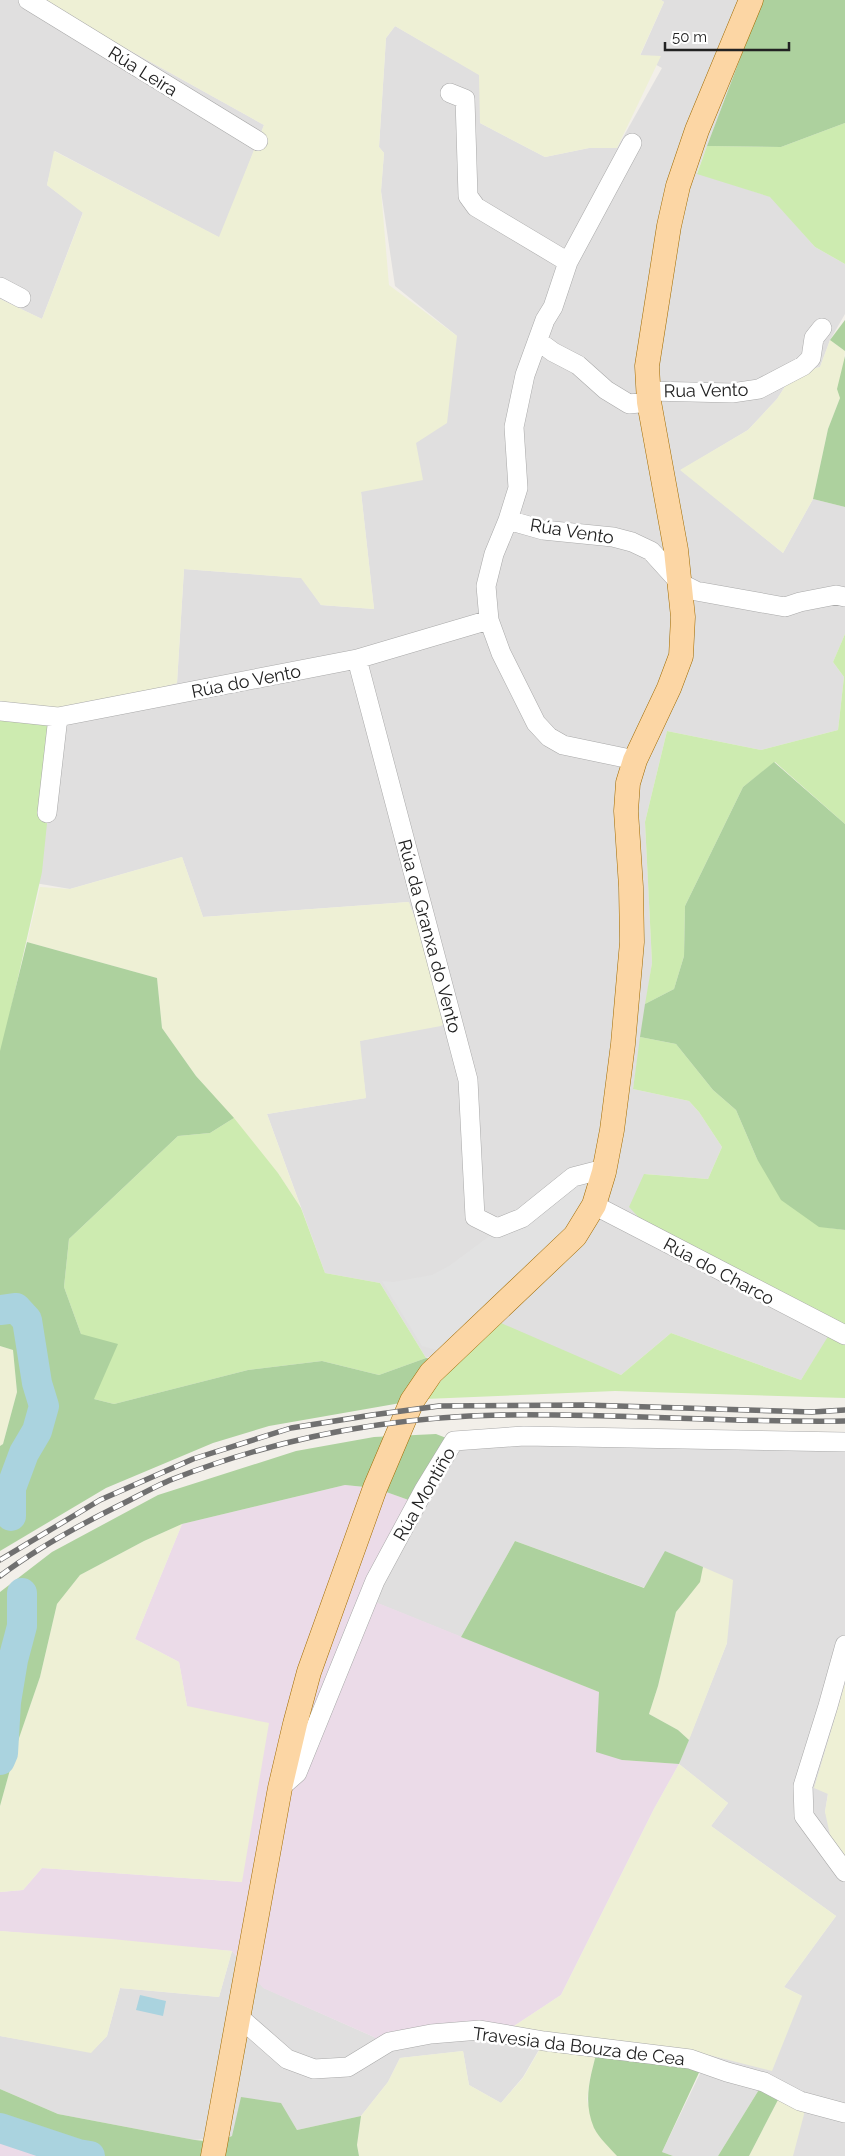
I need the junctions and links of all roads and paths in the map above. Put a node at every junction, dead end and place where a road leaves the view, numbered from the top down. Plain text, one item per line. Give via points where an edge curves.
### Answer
1 (28, 0) edge
2 (750, 1) edge
3 (450, 93) dead end
4 (258, 141) dead end
5 (632, 143) dead end
6 (568, 262) junction
7 (0, 287) edge
8 (21, 298) dead end
9 (822, 328) dead end
10 (538, 341) junction
11 (649, 396) junction
12 (508, 520) junction
13 (680, 583) junction
14 (845, 597) edge
15 (489, 620) junction
16 (357, 659) junction
17 (0, 711) edge
18 (58, 717) junction
19 (635, 760) junction
20 (47, 813) dead end
21 (604, 1169) junction
22 (594, 1205) junction
23 (845, 1335) edge
24 (845, 1442) edge
25 (845, 1645) edge
26 (280, 1788) junction
27 (845, 1872) edge
28 (238, 2016) junction
29 (845, 2113) edge
30 (213, 2156) edge

1 - 4 street, Rúa Leira
2 - 11 main road via 697,130 678,186 648,358
3 - 6 street via 465,99 468,196 476,207
5 - 6 street
6 - 10 street
7 - 8 street
9 - 11 street, Rua Vento via 814,338 812,358 759,389
10 - 11 street via 578,365 606,390 629,404
10 - 12 street via 524,375 514,427 518,488
11 - 13 main road
12 - 13 street, Rúa Vento via 543,530 632,542 651,551
12 - 15 street via 494,554 486,586
13 - 14 street via 696,591 785,607 836,595
13 - 19 main road via 683,617 681,656
15 - 16 street, Rúa do Vento
15 - 19 street via 536,724 549,737 563,745
16 - 18 street, Rúa do Vento
16 - 21 street, Rúa da Granxa do Vento via 468,1080 475,1217 496,1228 522,1218 573,1177
17 - 18 street, Rúa do Vento
18 - 20 street
19 - 21 main road via 628,783 626,810 631,924 628,993 612,1130
21 - 22 main road
22 - 23 street, Rúa do Charco
22 - 26 main road via 575,1236 431,1373 412,1402 375,1488 309,1672
24 - 26 street, Rúa Montiño via 524,1436 454,1441 375,1581 297,1773
25 - 27 street via 803,1786 804,1816
26 - 28 main road
28 - 29 street, Travesia da Bouza de Cea via 288,2059 314,2069 348,2066 389,2042 480,2030 544,2042 690,2059 764,2082 800,2101
28 - 30 main road

